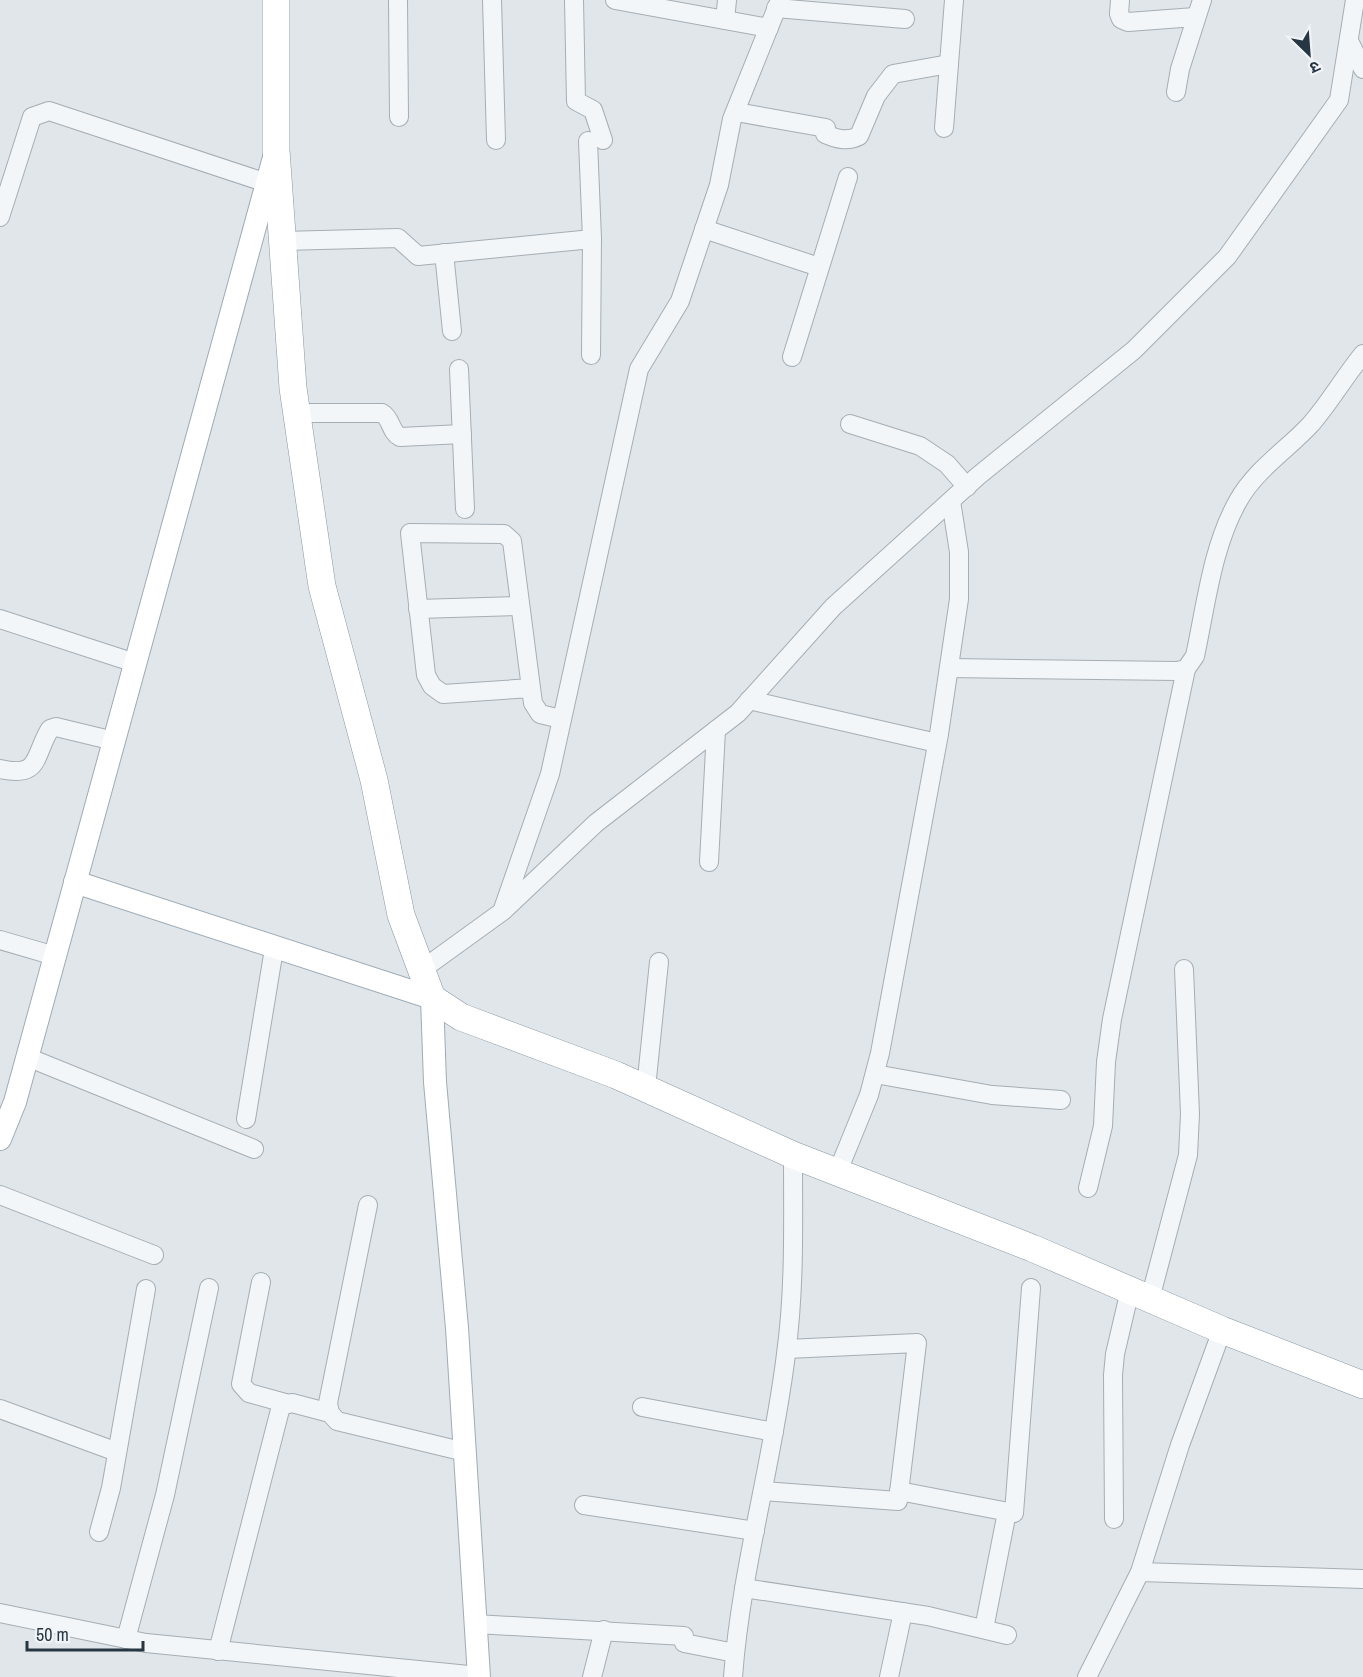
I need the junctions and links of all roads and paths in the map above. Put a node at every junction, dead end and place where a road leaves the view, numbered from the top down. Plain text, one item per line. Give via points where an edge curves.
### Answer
1 (276, 0) edge
2 (398, 0) edge
3 (492, 0) edge
4 (574, 0) edge
5 (615, 0) edge
6 (727, 0) edge
7 (954, 0) edge
8 (1120, 0) edge
9 (1202, 0) edge
10 (1355, 0) edge
11 (778, 4) edge
12 (1195, 17) junction
13 (905, 19) dead end
14 (725, 20) junction
15 (769, 28) junction
16 (1350, 41) junction
17 (949, 64) junction
18 (1363, 69) edge
19 (1176, 92) dead end
20 (736, 112) junction
21 (399, 117) dead end
22 (944, 128) dead end
23 (496, 140) dead end
24 (276, 150) junction
25 (848, 177) dead end
26 (267, 183) junction
27 (0, 217) edge
28 (704, 229) junction
29 (592, 239) junction
30 (282, 241) junction
31 (444, 253) junction
32 (819, 267) junction
33 (452, 331) dead end
34 (1363, 354) edge
35 (591, 355) dead end
36 (792, 357) dead end
37 (459, 369) dead end
38 (297, 413) junction
39 (850, 424) dead end
40 (462, 434) junction
41 (967, 487) junction
42 (951, 501) junction
43 (465, 509) dead end
44 (520, 606) junction
45 (418, 609) junction
46 (0, 619) edge
47 (135, 663) junction
48 (949, 668) junction
49 (1186, 669) junction
50 (531, 688) junction
51 (749, 700) junction
52 (561, 719) junction
53 (716, 730) junction
54 (114, 741) junction
55 (937, 743) junction
56 (0, 769) edge
57 (709, 862) dead end
58 (75, 882) junction
59 (502, 911) junction
60 (0, 940) edge
61 (274, 949) junction
62 (55, 956) junction
63 (659, 962) dead end
64 (1184, 969) dead end
65 (420, 971) junction
66 (432, 998) junction
67 (27, 1057) junction
68 (874, 1074) junction
69 (646, 1088) junction
70 (1061, 1100) dead end
71 (246, 1119) dead end
72 (0, 1139) edge
73 (254, 1149) dead end
74 (793, 1155) junction
75 (838, 1171) junction
76 (1088, 1188) dead end
77 (0, 1196) edge
78 (368, 1205) dead end
79 (154, 1255) dead end
80 (261, 1282) dead end
81 (209, 1288) dead end
82 (1031, 1288) dead end
83 (146, 1289) dead end
84 (1140, 1295) junction
85 (1222, 1330) junction
86 (787, 1349) junction
87 (1363, 1384) edge
88 (285, 1403) junction
89 (642, 1407) dead end
90 (0, 1408) edge
91 (330, 1413) junction
92 (774, 1432) junction
93 (117, 1452) junction
94 (465, 1452) junction
95 (763, 1491) junction
96 (899, 1491) junction
97 (584, 1505) dead end
98 (1007, 1512) junction
99 (1114, 1519) dead end
100 (755, 1531) junction
101 (99, 1532) dead end
102 (1140, 1572) junction
103 (1363, 1579) edge
104 (744, 1588) junction
105 (903, 1612) junction
106 (0, 1613) edge
107 (476, 1624) junction
108 (984, 1629) junction
109 (604, 1630) junction
110 (1007, 1635) dead end
111 (126, 1639) junction
112 (218, 1651) junction
113 (735, 1653) junction
114 (479, 1677) edge
115 (592, 1677) edge
116 (733, 1677) edge
117 (889, 1677) edge
118 (1087, 1677) edge

1 - 24 highway
2 - 21 street
3 - 23 street
4 - 29 street via 576,101 593,110 596,141
5 - 14 street
6 - 14 street
7 - 17 street
8 - 12 street via 1119,14 1128,22
9 - 12 street
10 - 16 street
11 - 13 street
11 - 15 street
12 - 19 street
14 - 15 street
15 - 20 street
16 - 18 street
16 - 41 street via 1339,100 1227,257 1134,350
17 - 20 street via 893,74 876,96 859,136 852,140
17 - 22 street
20 - 28 street
24 - 26 main road
24 - 30 highway
25 - 32 street
26 - 27 street via 49,111 32,117
26 - 47 main road
28 - 32 street
28 - 52 street via 680,301 639,369
29 - 31 street
29 - 35 street
30 - 31 street via 398,238 418,256
30 - 38 highway
31 - 33 street
32 - 36 street
34 - 49 street via 1310,424 1260,471 1239,498 1216,559 1195,656
37 - 40 street
38 - 40 street via 382,413 400,437
38 - 65 highway via 322,586 374,780 401,915
39 - 41 street via 920,446 947,464
40 - 43 street
41 - 42 street
42 - 48 street via 961,574
42 - 51 street via 833,607
44 - 45 street
44 - 45 street via 512,541 504,534 410,533
44 - 50 street
45 - 50 street via 426,675 443,694
46 - 47 street
47 - 54 main road
48 - 49 street
48 - 55 street
49 - 76 street via 1112,1019 1102,1126
50 - 52 street via 535,710
51 - 53 street
51 - 55 street
52 - 59 street via 550,774
53 - 57 street
53 - 59 street via 596,823
54 - 56 street via 56,727 50,729 26,771
54 - 58 main road
55 - 68 street
58 - 61 main road
58 - 62 main road
59 - 65 street
60 - 62 street
61 - 66 main road
61 - 71 street
62 - 67 main road
63 - 69 street
64 - 84 street via 1188,1155
65 - 66 highway
66 - 69 highway via 461,1017
66 - 94 main road via 435,1082
67 - 72 main road
67 - 73 street
68 - 70 street via 992,1095
68 - 75 street
69 - 74 highway
74 - 75 highway
74 - 86 street
75 - 84 highway
77 - 79 street
78 - 91 street via 328,1403
80 - 88 street via 241,1384 249,1393
81 - 111 street via 165,1495
82 - 98 street via 1014,1513
83 - 93 street
84 - 85 highway
84 - 99 street via 1115,1354
85 - 87 highway
85 - 102 street
86 - 92 street
86 - 96 street via 917,1343
88 - 91 street
88 - 112 street via 280,1410
89 - 92 street
90 - 93 street
91 - 94 street via 337,1421
92 - 95 street
93 - 101 street
94 - 107 main road
95 - 96 street via 898,1501
95 - 100 street
96 - 98 street
97 - 100 street
98 - 108 street
100 - 104 street
102 - 103 street
102 - 118 street
104 - 105 street
104 - 113 street
105 - 108 street
105 - 117 street
106 - 111 street
107 - 109 street
107 - 114 main road
108 - 110 street
109 - 113 street via 684,1639
109 - 115 street
111 - 112 street
112 - 114 street
113 - 116 street

